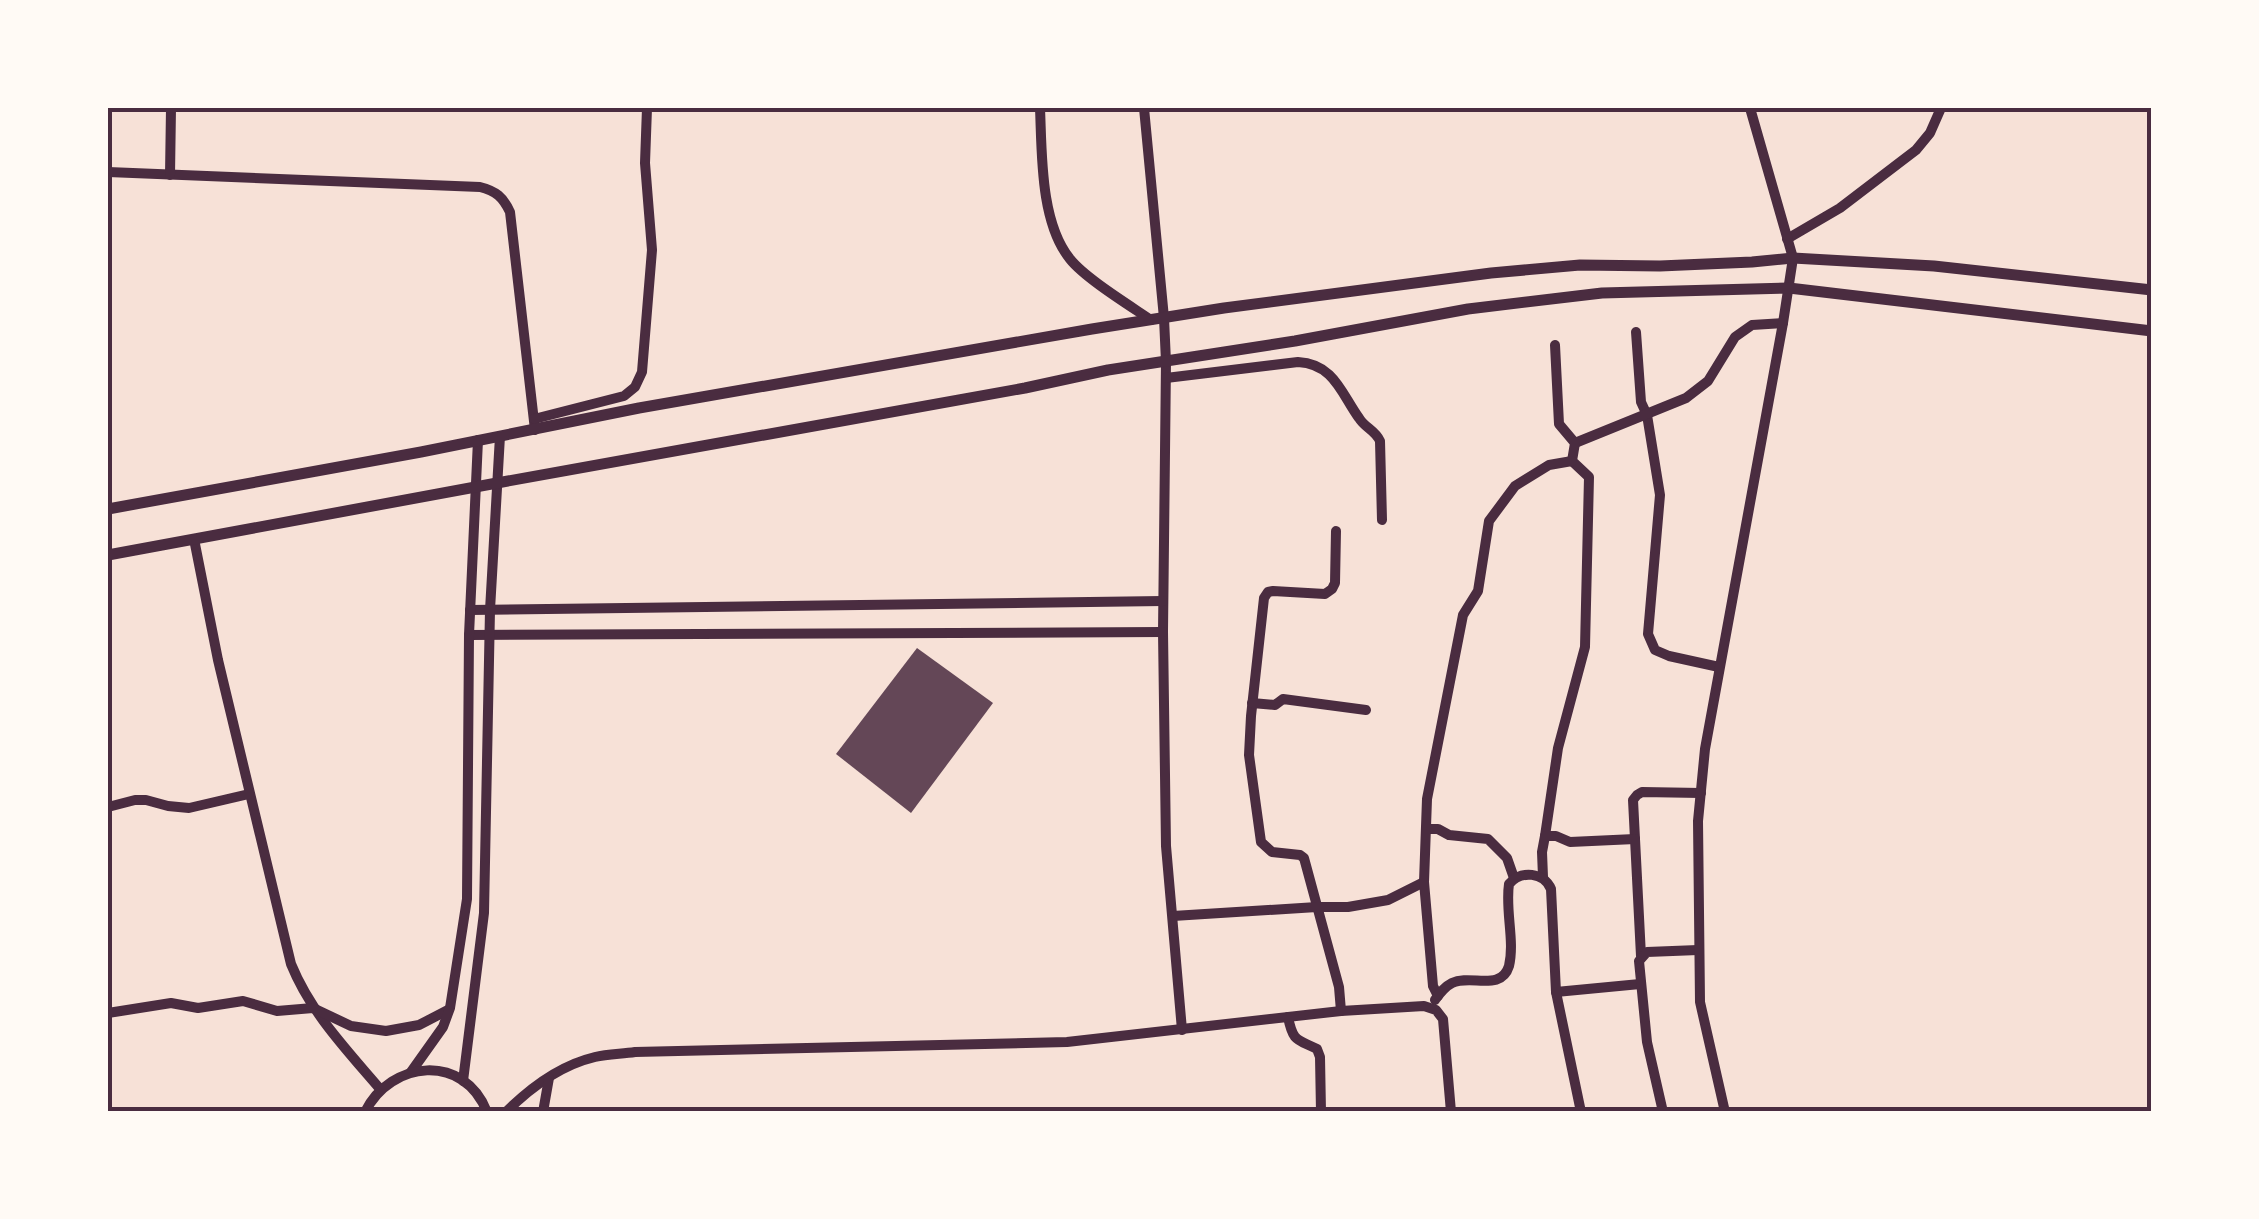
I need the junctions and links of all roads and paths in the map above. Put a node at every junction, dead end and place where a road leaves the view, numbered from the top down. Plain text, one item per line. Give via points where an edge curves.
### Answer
1 (170, 108) edge
2 (647, 108) edge
3 (1040, 108) edge
4 (1144, 108) edge
5 (1750, 108) edge
6 (1941, 108) edge
7 (108, 172) edge
8 (170, 174) junction
9 (1787, 239) junction
10 (1793, 258) junction
11 (1788, 288) junction
12 (2152, 290) edge
13 (1158, 320) junction
14 (1783, 323) junction
15 (2152, 331) edge
16 (1636, 332) dead end
17 (1556, 345) dead end
18 (1166, 362) junction
19 (1166, 378) junction
20 (1647, 415) junction
21 (535, 424) junction
22 (500, 436) junction
23 (478, 440) junction
24 (1575, 443) junction
25 (1572, 461) junction
26 (497, 482) junction
27 (475, 487) junction
28 (108, 509) edge
29 (1382, 520) dead end
30 (1336, 532) dead end
31 (194, 539) junction
32 (108, 556) edge
33 (1163, 601) junction
34 (470, 610) junction
35 (490, 610) junction
36 (1162, 632) junction
37 (489, 634) junction
38 (469, 635) junction
39 (1718, 667) junction
40 (1252, 703) junction
41 (1366, 710) dead end
42 (1700, 793) junction
43 (249, 794) junction
44 (108, 807) edge
45 (1428, 829) junction
46 (1544, 836) junction
47 (1634, 839) junction
48 (1514, 878) junction
49 (1543, 878) junction
50 (1424, 882) junction
51 (1317, 907) junction
52 (1173, 916) junction
53 (1698, 950) junction
54 (1641, 956) junction
55 (1640, 984) junction
56 (1556, 992) junction
57 (1438, 996) junction
58 (1430, 1007) junction
59 (313, 1008) junction
60 (450, 1008) junction
61 (1341, 1010) junction
62 (108, 1013) edge
63 (1288, 1017) junction
64 (1182, 1030) junction
65 (411, 1072) junction
66 (550, 1076) junction
67 (462, 1080) junction
68 (380, 1089) junction
69 (366, 1112) edge
70 (487, 1112) edge
71 (506, 1112) edge
72 (544, 1112) edge
73 (1321, 1112) edge
74 (1451, 1112) edge
75 (1581, 1112) edge
76 (1663, 1112) edge
77 (1725, 1112) edge

1 - 8 street
2 - 21 street via 652,250 642,372 624,396
3 - 13 street via 1049,207 1061,246 1072,262
4 - 13 street
5 - 9 street
6 - 9 street via 1916,150
7 - 8 street
8 - 21 street via 480,187 503,198
9 - 10 street
10 - 11 street
10 - 12 street
10 - 13 street via 1490,273
11 - 14 street
11 - 15 street
11 - 18 street via 1540,300
13 - 18 street
13 - 21 street
14 - 20 street via 1752,325 1734,337 1708,382
14 - 39 street
16 - 20 street
17 - 24 street via 1559,424
18 - 19 street
18 - 26 street
19 - 29 street via 1298,362 1323,369 1378,435
19 - 33 street
20 - 24 street
20 - 39 street via 1660,495 1648,634 1655,650
21 - 22 street
22 - 23 street
22 - 26 street
23 - 27 street
23 - 28 street
24 - 25 street
25 - 45 street via 1549,465 1515,486 1489,521 1478,591 1463,615 1427,799
25 - 46 street via 1589,476 1584,646
26 - 27 street
26 - 35 street
27 - 31 street
27 - 34 street
30 - 40 street via 1332,589 1273,591 1264,598
31 - 32 street
31 - 43 street
33 - 35 street
33 - 36 street
34 - 35 street
34 - 38 street
35 - 37 street
36 - 37 street
36 - 52 street
37 - 38 street
37 - 67 street via 484,912
38 - 60 street via 467,899
39 - 42 street
40 - 41 street via 1283,699
40 - 51 street via 1249,755 1261,842 1272,852 1304,858
42 - 47 street via 1636,794
42 - 53 street
43 - 44 street via 189,808 146,800
43 - 59 street via 284,944
45 - 48 street via 1488,839 1507,858
45 - 50 street
46 - 47 street via 1570,842
46 - 49 street
47 - 54 street
48 - 49 street
48 - 57 street via 1505,974 1496,981 1456,981
49 - 56 street via 1551,889
50 - 51 street via 1388,900
50 - 57 street
51 - 52 street
51 - 61 street
52 - 64 street
53 - 54 street
53 - 77 street via 1700,1002
54 - 55 street
55 - 56 street
55 - 76 street
56 - 75 street
57 - 58 street
58 - 61 street
58 - 74 street via 1442,1019
59 - 60 street via 352,1026 386,1031 419,1025
59 - 62 street via 277,1011 243,1001 192,1008 171,1002
59 - 68 street
60 - 65 street
61 - 63 street
63 - 64 street
63 - 73 street via 1298,1042 1318,1050
64 - 66 street via 1066,1042 635,1052 592,1058
65 - 67 street
65 - 68 street
66 - 71 street
66 - 72 street
67 - 70 street
68 - 69 street

